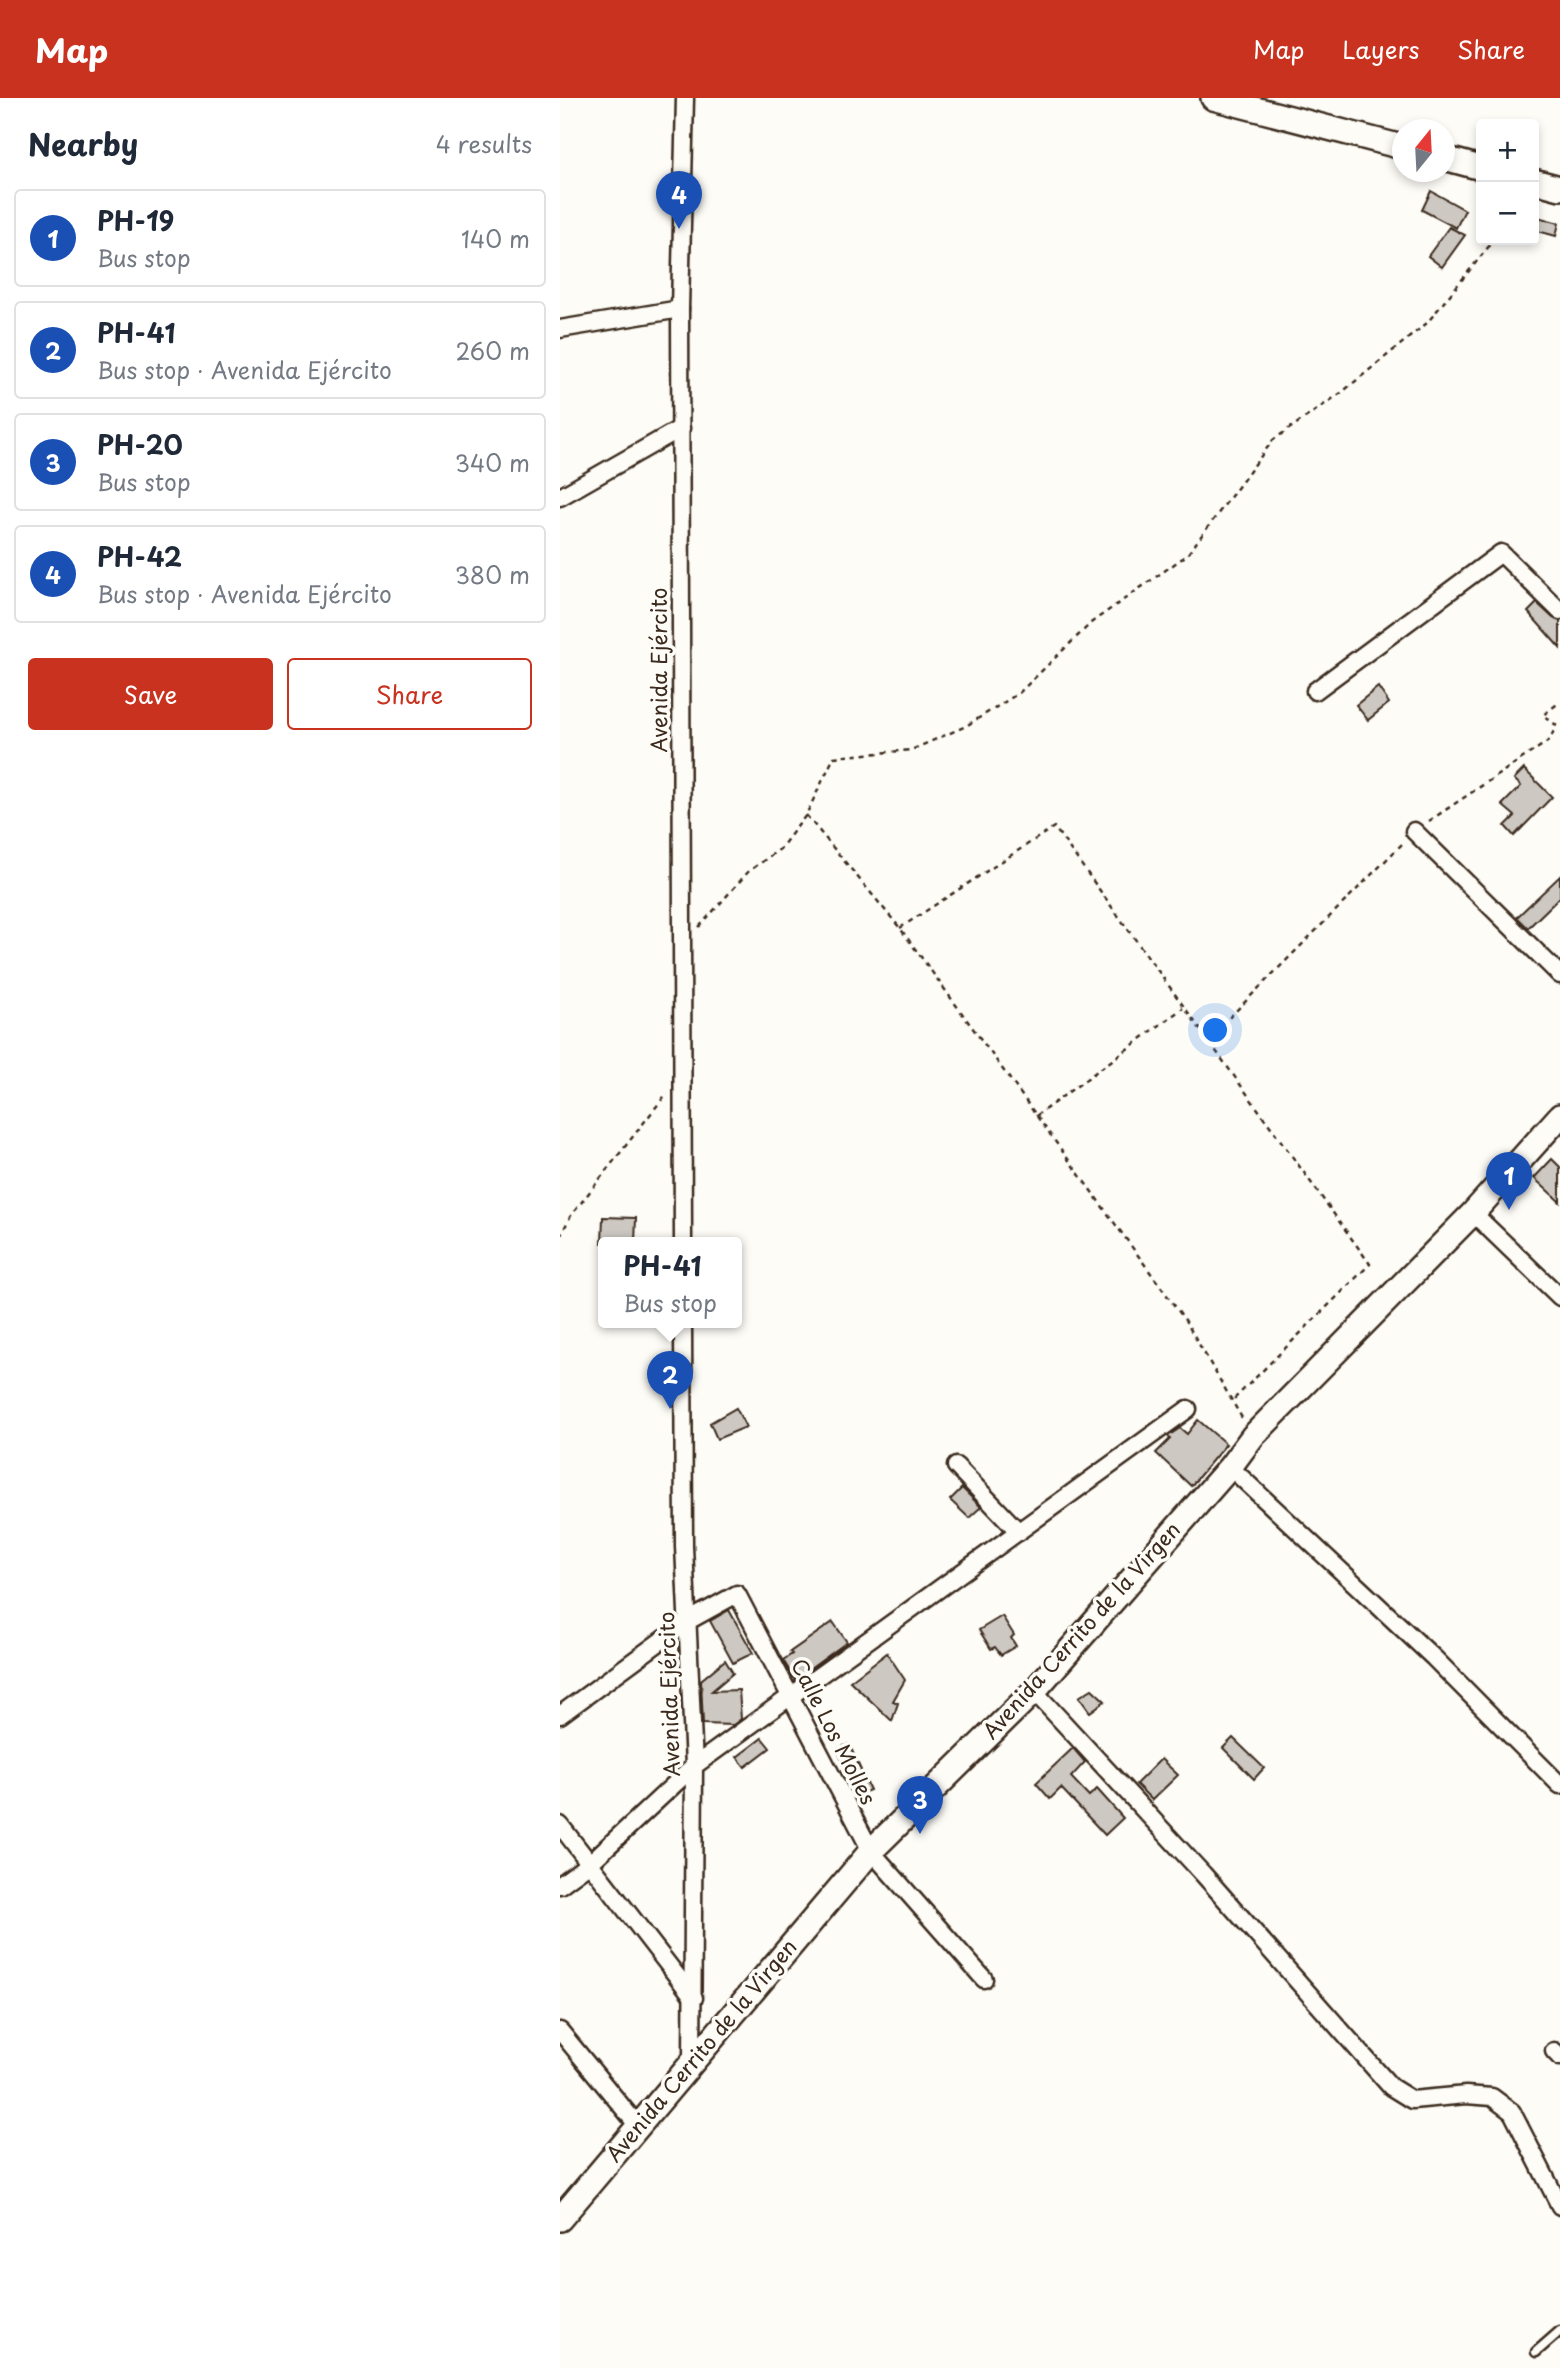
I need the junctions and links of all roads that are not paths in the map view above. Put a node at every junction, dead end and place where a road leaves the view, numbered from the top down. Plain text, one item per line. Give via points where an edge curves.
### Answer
1 (685, 98) edge
2 (1213, 98) edge
3 (1392, 144) edge
4 (1455, 161) edge
5 (1476, 167) edge
6 (1538, 182) edge
7 (1560, 188) edge
8 (680, 309) junction
9 (560, 328) edge
10 (681, 428) junction
11 (560, 497) edge
12 (1560, 611) edge
13 (1315, 691) dead end
14 (1414, 831) road end
15 (1560, 975) edge
16 (1560, 1116) edge
17 (1473, 1213) junction
18 (682, 1237) edge
19 (1560, 1297) edge
20 (683, 1328) edge
21 (1188, 1409) dead end
22 (956, 1466) dead end
23 (1230, 1467) junction
24 (1019, 1532) junction
25 (688, 1621) junction
26 (1034, 1690) junction
27 (790, 1695) junction
28 (560, 1714) edge
29 (694, 1766) junction
30 (1560, 1785) edge
31 (560, 1825) edge
32 (871, 1851) junction
33 (590, 1863) junction
34 (560, 1885) edge
35 (984, 1979) dead end
36 (694, 1998) junction
37 (560, 2031) edge
38 (692, 2062) junction
39 (638, 2126) junction
40 (1560, 2206) edge
41 (560, 2219) edge
42 (1560, 2331) edge
43 (1536, 2352) dead end

1 - 8 street, Avenida Ejército
2 - 3 street
4 - 5 street
6 - 7 street
8 - 9 street
8 - 10 street, Avenida Ejército
10 - 11 street
10 - 18 street, Avenida Ejército
12 - 13 street via 1501,553
14 - 15 street
16 - 17 street, Avenida Cerrito de la Virgen
17 - 19 street
17 - 23 street, Avenida Cerrito de la Virgen via 1253,1436
20 - 25 street, Avenida Ejército
21 - 24 street
22 - 24 street
23 - 26 street, Avenida Cerrito de la Virgen
23 - 30 street via 1434,1658
24 - 27 street
25 - 27 street, Calle Los Molles via 737,1594
25 - 28 street
25 - 29 street, Avenida Ejército
26 - 32 street, Avenida Cerrito de la Virgen
26 - 40 street via 1391,2087 1412,2100 1492,2096 1512,2112
27 - 29 street
27 - 32 street, Calle Los Molles
29 - 33 street
29 - 36 street, Avenida Ejército
31 - 33 street
32 - 35 street, Calle Los Molles
32 - 38 street, Avenida Cerrito de la Virgen
33 - 34 street
33 - 36 street
36 - 38 street, Avenida Ejército
37 - 39 street
38 - 39 street, Avenida Cerrito de la Virgen
39 - 41 street, Avenida Cerrito de la Virgen
42 - 43 lane

